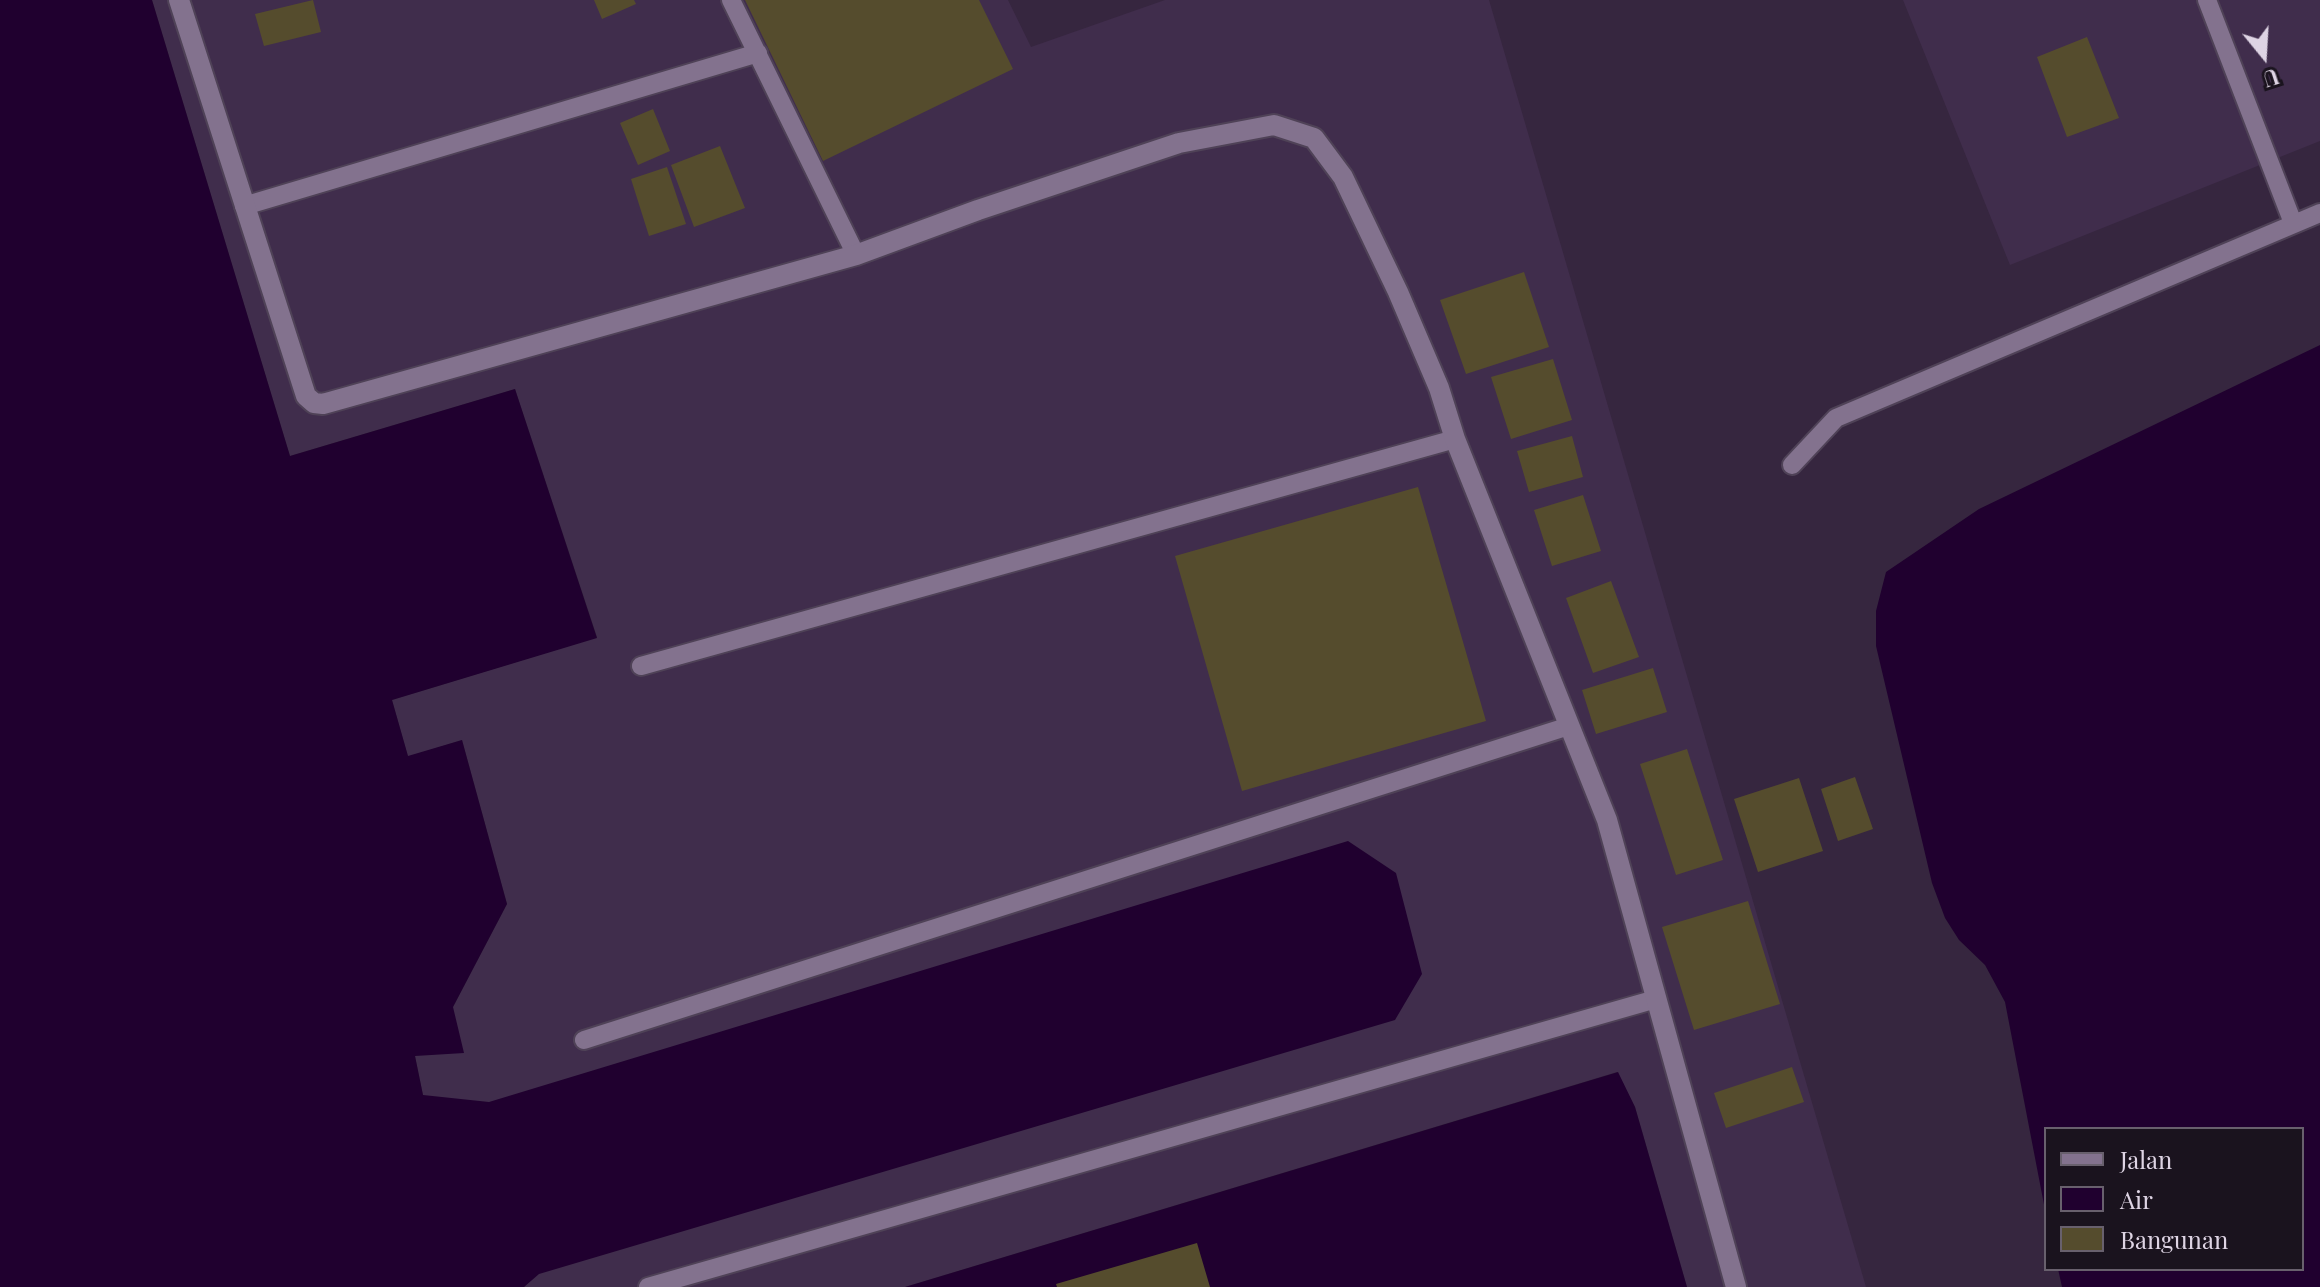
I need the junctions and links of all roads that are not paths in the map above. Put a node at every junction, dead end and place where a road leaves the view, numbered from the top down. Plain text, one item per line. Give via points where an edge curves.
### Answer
1 (179, 0) edge
2 (731, 0) edge
3 (2207, 0) edge
4 (758, 53) junction
5 (244, 206) junction
6 (2320, 213) edge
7 (2293, 223) junction
8 (856, 255) junction
9 (1455, 439) junction
10 (1792, 465) dead end
11 (641, 666) dead end
12 (1569, 726) junction
13 (1656, 999) junction
14 (584, 1040) dead end
15 (648, 1287) edge
16 (1736, 1287) edge

1 - 5 street
2 - 4 lane
3 - 7 lane
4 - 5 lane
4 - 8 lane
5 - 8 street via 306,396 323,404
6 - 7 lane
7 - 10 lane via 1836,418
8 - 9 street via 1179,143 1274,125 1314,138 1343,177 1398,292
9 - 11 lane
9 - 12 street
12 - 13 street via 1607,820
12 - 14 lane
13 - 15 lane
13 - 16 street

